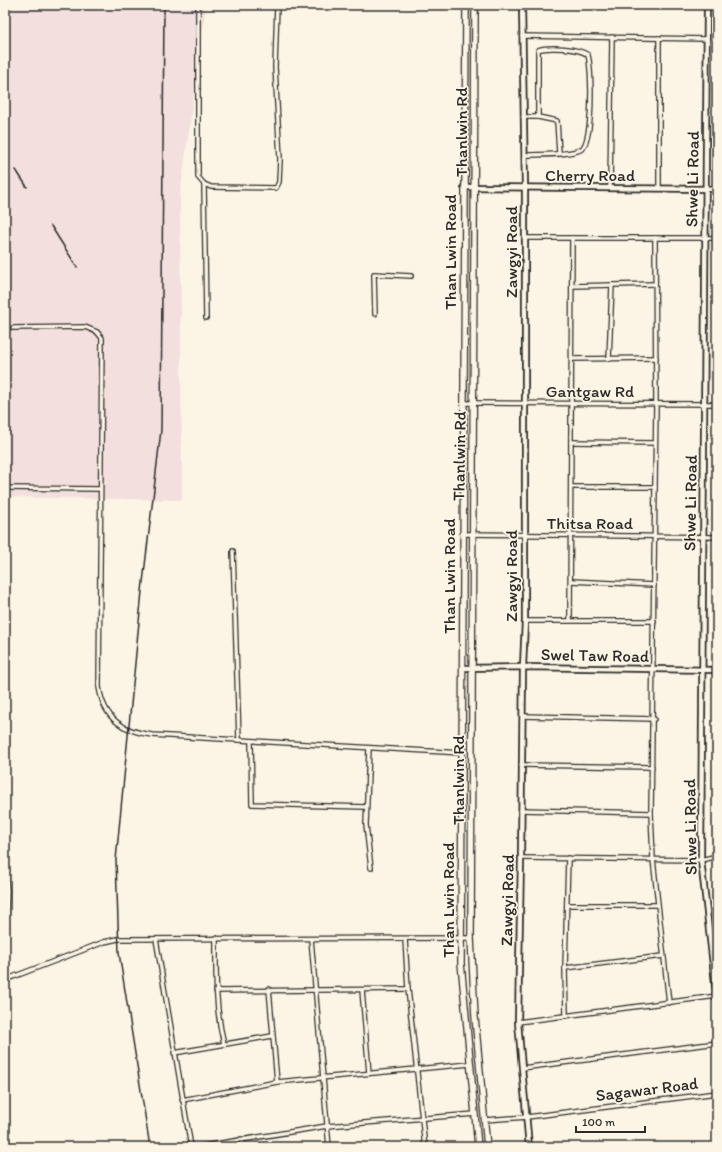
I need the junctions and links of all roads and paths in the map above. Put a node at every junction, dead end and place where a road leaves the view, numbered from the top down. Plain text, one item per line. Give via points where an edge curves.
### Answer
1 (198, 5) edge
2 (277, 5) edge
3 (466, 5) edge
4 (475, 5) edge
5 (522, 5) edge
6 (706, 5) edge
7 (522, 36) junction
8 (612, 37) junction
9 (659, 38) junction
10 (706, 39) junction
11 (465, 48) junction
12 (475, 49) junction
13 (523, 117) junction
14 (538, 117) junction
15 (559, 153) junction
16 (524, 155) junction
17 (204, 184) junction
18 (464, 187) junction
19 (474, 187) junction
20 (524, 188) junction
21 (610, 188) junction
22 (659, 188) junction
23 (705, 189) junction
24 (717, 189) edge
25 (524, 238) junction
26 (572, 238) junction
27 (655, 238) junction
28 (704, 238) junction
29 (717, 238) edge
30 (411, 276) dead end
31 (655, 284) junction
32 (612, 285) junction
33 (572, 286) junction
34 (464, 296) junction
35 (474, 297) junction
36 (375, 314) dead end
37 (206, 318) dead end
38 (13, 328) dead end
39 (656, 358) junction
40 (572, 359) junction
41 (609, 359) junction
42 (464, 403) junction
43 (473, 404) junction
44 (524, 404) junction
45 (571, 404) junction
46 (656, 404) junction
47 (704, 404) junction
48 (717, 404) edge
49 (571, 442) junction
50 (655, 443) junction
51 (571, 487) junction
52 (655, 487) junction
53 (5, 488) edge
54 (100, 489) junction
55 (462, 534) junction
56 (472, 535) junction
57 (571, 535) junction
58 (525, 536) junction
59 (654, 536) junction
60 (702, 536) junction
61 (717, 536) edge
62 (233, 551) dead end
63 (571, 581) junction
64 (654, 585) junction
65 (570, 620) junction
66 (525, 621) junction
67 (654, 621) junction
68 (522, 667) junction
69 (464, 668) junction
70 (472, 668) junction
71 (654, 670) junction
72 (702, 670) junction
73 (717, 670) edge
74 (523, 716) junction
75 (654, 719) junction
76 (239, 740) junction
77 (251, 741) junction
78 (369, 748) junction
79 (462, 753) junction
80 (521, 765) junction
81 (652, 767) junction
82 (462, 800) junction
83 (472, 800) junction
84 (366, 807) junction
85 (521, 810) junction
86 (651, 813) junction
87 (717, 856) edge
88 (521, 858) junction
89 (568, 858) junction
90 (653, 859) junction
91 (701, 860) junction
92 (371, 868) dead end
93 (5, 872) edge
94 (567, 905) junction
95 (658, 905) junction
96 (5, 926) edge
97 (216, 938) junction
98 (471, 938) junction
99 (156, 939) junction
100 (311, 939) junction
101 (405, 939) junction
102 (462, 939) junction
103 (717, 949) edge
104 (711, 950) junction
105 (663, 956) junction
106 (565, 968) junction
107 (5, 980) edge
108 (269, 989) junction
109 (408, 989) junction
110 (315, 990) junction
111 (362, 990) junction
112 (216, 991) junction
113 (717, 998) edge
114 (669, 1003) junction
115 (566, 1016) junction
116 (518, 1022) junction
117 (272, 1036) junction
118 (717, 1043) edge
119 (224, 1044) junction
120 (174, 1053) junction
121 (470, 1064) junction
122 (522, 1068) junction
123 (418, 1070) junction
124 (368, 1073) junction
125 (323, 1077) junction
126 (277, 1082) junction
127 (717, 1093) edge
128 (182, 1100) junction
129 (475, 1114) junction
130 (526, 1117) junction
131 (422, 1118) junction
132 (485, 1120) junction
133 (476, 1121) junction
134 (327, 1126) junction
135 (241, 1139) junction
136 (191, 1147) edge
137 (197, 1147) edge
138 (243, 1147) edge
139 (329, 1147) edge
140 (425, 1147) edge
141 (478, 1147) edge
142 (487, 1147) edge
143 (530, 1147) edge

1 - 17 street via 197,168 198,177
2 - 17 street via 275,67 279,182 276,188 211,187
3 - 11 main road, Than Lwin Road
4 - 12 main road, Thanlwin Rd
5 - 7 street, Zawgyi Road
6 - 10 street, Shwe Li Road
7 - 8 street
7 - 13 street, Zawgyi Road
8 - 9 street
8 - 21 street
9 - 10 street
9 - 22 street
10 - 23 street, Shwe Li Road
11 - 12 main road
11 - 18 main road, Than Lwin Road
12 - 19 main road, Thanlwin Rd
13 - 14 street
13 - 16 street, Zawgyi Road
14 - 15 street via 558,121
14 - 15 street via 538,50 564,48 584,51 589,57 588,140 585,147 580,150
15 - 16 street
16 - 20 street, Zawgyi Road
17 - 37 street
18 - 19 street, Cherry Road
18 - 34 main road, Than Lwin Road
19 - 20 street, Cherry Road
19 - 35 main road, Thanlwin Rd
20 - 21 street, Cherry Road
20 - 25 street, Zawgyi Road
21 - 22 street, Cherry Road
22 - 23 street, Cherry Road
23 - 24 street, Cherry Road
23 - 28 street, Shwe Li Road
25 - 26 street
25 - 44 street, Zawgyi Road
26 - 27 street
26 - 33 street
27 - 28 street
27 - 31 street
28 - 29 street
28 - 47 street, Shwe Li Road
30 - 36 street via 374,274
31 - 32 street
31 - 39 street
32 - 33 street
32 - 41 street
33 - 40 street
34 - 35 main road
34 - 42 main road, Than Lwin Road
35 - 43 main road, Thanlwin Rd
38 - 54 street via 85,327 100,335
39 - 41 street
39 - 46 street
40 - 41 street
40 - 45 street
42 - 43 street, Gantgaw Rd
42 - 55 main road, Than Lwin Road
43 - 44 street, Gantgaw Rd
43 - 56 main road, Thanlwin Rd
44 - 45 street, Gantgaw Rd
44 - 58 street, Zawgyi Road
45 - 46 street, Gantgaw Rd
45 - 49 street
46 - 47 street, Gantgaw Rd
46 - 50 street
47 - 48 street, Gantgaw Rd
47 - 60 street, Shwe Li Road
49 - 50 street
49 - 51 street
50 - 52 street
51 - 52 street
51 - 57 street
52 - 59 street
53 - 54 street
54 - 76 street via 99,687 106,709 118,723 138,733
55 - 56 street, Thitsa Road
55 - 69 main road, Than Lwin Road
56 - 58 street, Thitsa Road
56 - 70 main road, Thanlwin Rd
57 - 58 street, Thitsa Road
57 - 59 street, Thitsa Road
57 - 63 street
58 - 66 street, Zawgyi Road
59 - 60 street, Thitsa Road
59 - 64 street
60 - 61 street, Thitsa Road
60 - 72 street, Shwe Li Road
62 - 76 street
63 - 64 street
63 - 65 street
64 - 67 street
65 - 66 street
65 - 67 street
66 - 68 street, Zawgyi Road
67 - 71 street
68 - 70 street, Swel Taw Road
68 - 71 street, Swel Taw Road
68 - 74 street, Zawgyi Road
69 - 70 street, Swel Taw Road
69 - 79 main road, Than Lwin Road
70 - 83 main road, Thanlwin Rd
71 - 72 street, Swel Taw Road
71 - 75 street
72 - 73 street, Swel Taw Road
72 - 91 street, Shwe Li Road
74 - 75 street
74 - 80 street, Zawgyi Road
75 - 81 street
76 - 77 street
77 - 78 street
77 - 84 street via 252,804
78 - 79 street
78 - 84 street
79 - 82 main road, Than Lwin Road
80 - 81 street
80 - 85 street, Zawgyi Road
81 - 86 street
82 - 83 main road
82 - 102 main road, Than Lwin Road
83 - 98 main road, Thanlwin Rd
84 - 92 street
85 - 86 street
85 - 88 street, Zawgyi Road
86 - 90 street
87 - 91 street
88 - 89 street
88 - 116 street, Zawgyi Road
89 - 90 street
89 - 94 street
90 - 91 street
90 - 95 street
91 - 104 street, Shwe Li Road
93 - 96 street
94 - 95 street
94 - 106 street
95 - 105 street
97 - 99 street
97 - 100 street
97 - 112 street
98 - 102 street
98 - 132 main road, Thanlwin Rd via 475,1017
99 - 107 street via 114,940
99 - 120 street
100 - 101 street
100 - 110 street
101 - 102 street
101 - 109 street
102 - 121 main road, Than Lwin Road via 461,963
103 - 104 street
104 - 113 street, Shwe Li Road
105 - 106 street
105 - 114 street
106 - 115 street
108 - 110 street
108 - 112 street
108 - 117 street
109 - 111 street
109 - 123 street
110 - 111 street
110 - 125 street
111 - 124 street
112 - 119 street
113 - 114 street
114 - 115 street
115 - 116 street
116 - 122 street, Zawgyi Road
117 - 119 street
117 - 126 street
118 - 122 street
119 - 120 street
120 - 128 street
121 - 123 street
121 - 129 main road, Than Lwin Road
122 - 130 street, Zawgyi Road
123 - 124 street
123 - 131 street
124 - 125 street
125 - 126 street
125 - 134 street
126 - 128 street
127 - 130 street, Sagawar Road
128 - 136 street
129 - 131 street
129 - 133 main road, Than Lwin Road
130 - 132 street, Sagawar Road
130 - 143 street, Zawgyi Road
131 - 134 street
131 - 140 street
132 - 133 street
132 - 142 main road, Thanlwin Rd
133 - 141 main road, Than Lwin Road
134 - 135 street
134 - 139 street
135 - 137 street
135 - 138 street

